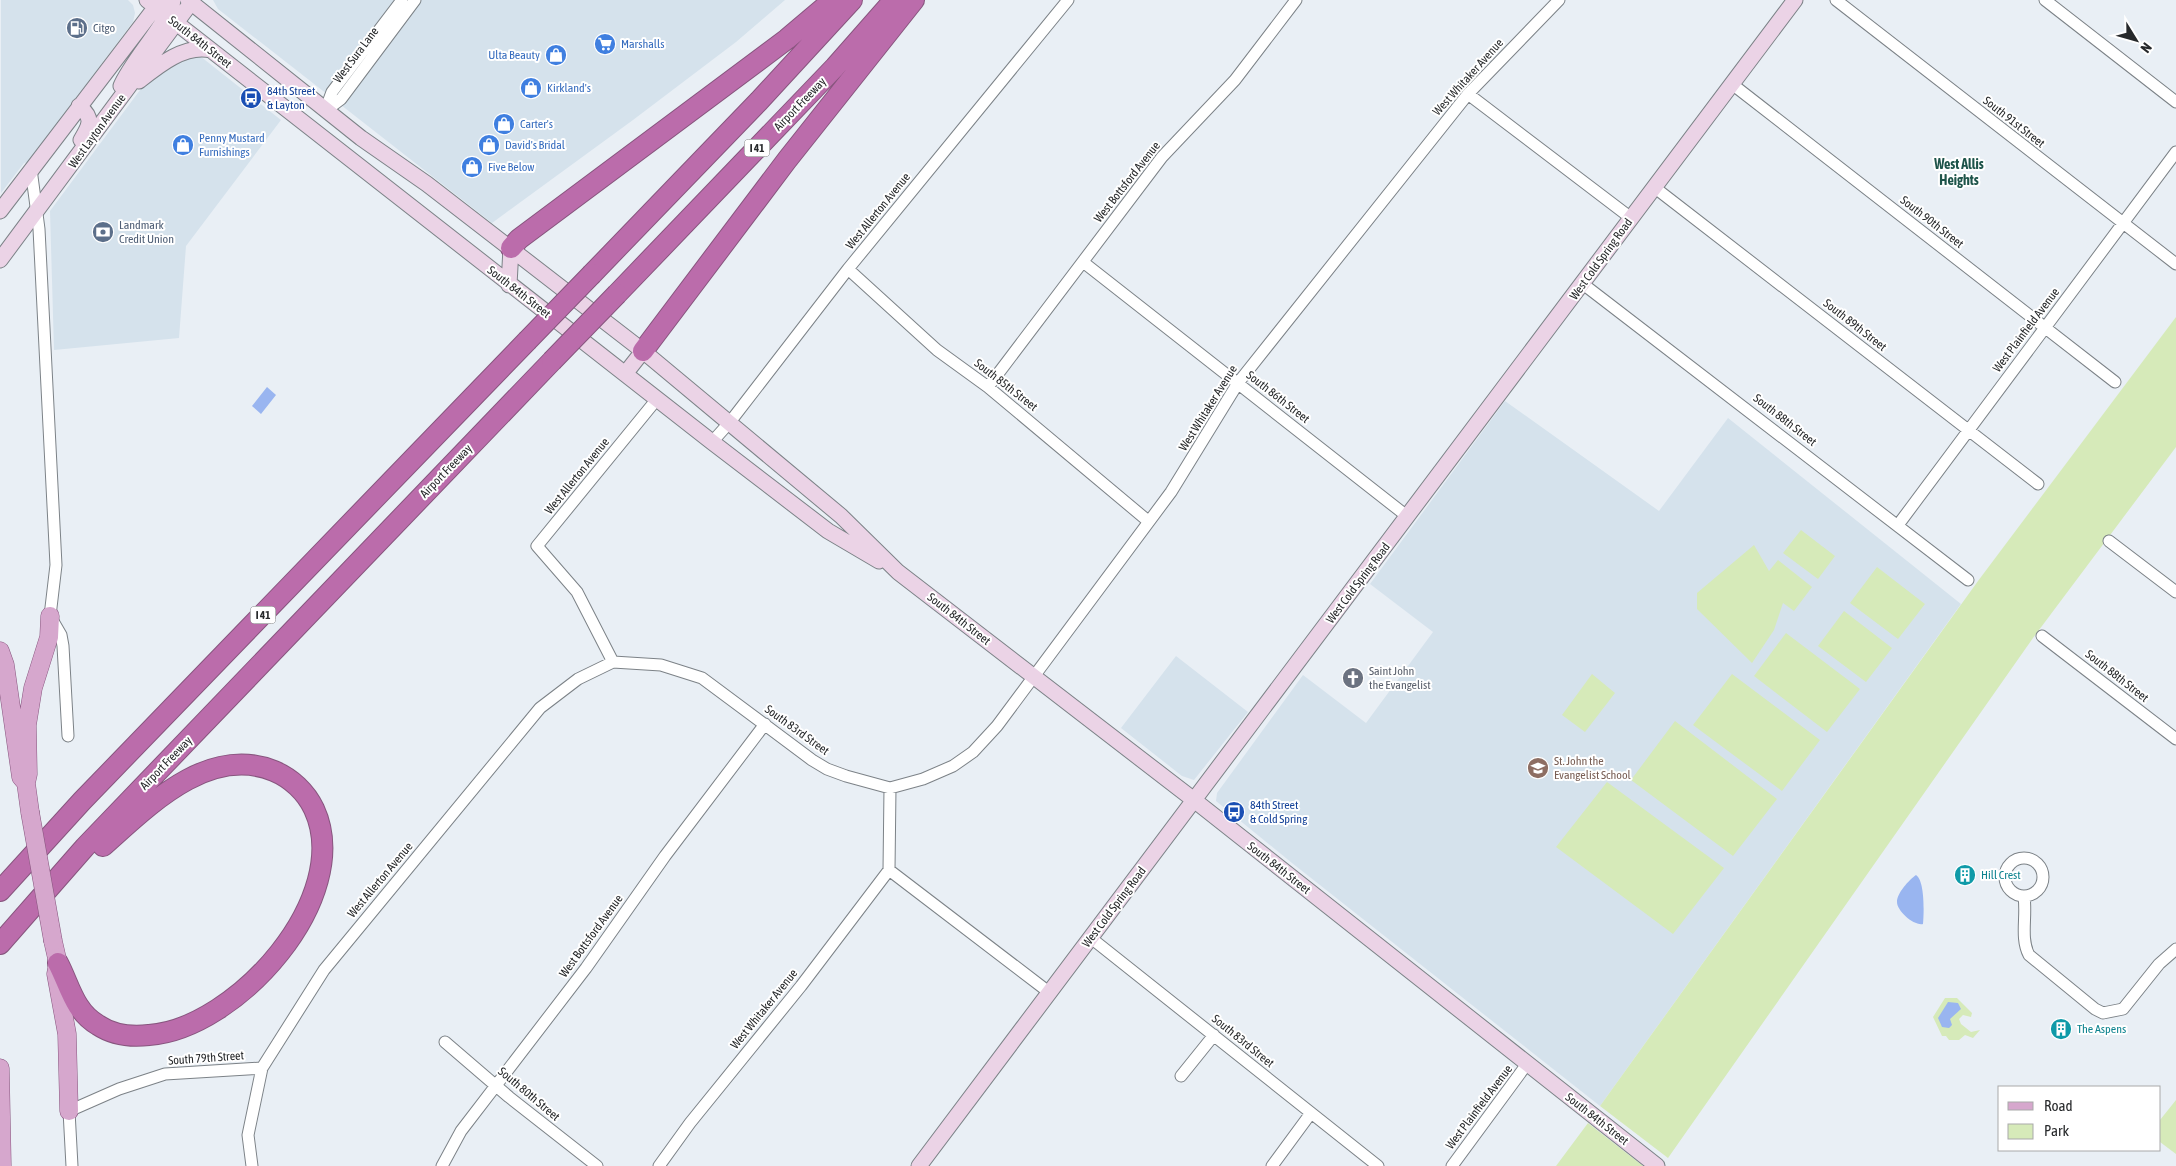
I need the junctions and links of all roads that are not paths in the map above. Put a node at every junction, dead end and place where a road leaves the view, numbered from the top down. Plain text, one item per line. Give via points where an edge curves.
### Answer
1 (173, 0) edge
2 (402, 0) edge
3 (415, 0) edge
4 (833, 0) edge
5 (852, 0) edge
6 (894, 0) edge
7 (914, 0) edge
8 (1068, 0) edge
9 (1296, 0) edge
10 (1559, 0) edge
11 (1795, 0) edge
12 (1836, 0) edge
13 (2045, 0) edge
14 (188, 1) edge
15 (161, 9) edge
16 (211, 50) junction
17 (1732, 84) junction
18 (1468, 94) junction
19 (123, 95) junction
20 (2176, 102) edge
21 (80, 106) junction
22 (113, 109) junction
23 (325, 111) junction
24 (2176, 152) edge
25 (31, 169) junction
26 (63, 177) junction
27 (1654, 187) junction
28 (37, 210) junction
29 (0, 211) edge
30 (1631, 218) junction
31 (2122, 224) junction
32 (511, 248) junction
33 (0, 260) edge
34 (1083, 262) junction
35 (2176, 264) edge
36 (848, 269) junction
37 (509, 284) junction
38 (1583, 284) junction
39 (2045, 327) junction
40 (643, 351) junction
41 (625, 374) junction
42 (2115, 382) dead end
43 (1238, 383) junction
44 (988, 387) junction
45 (658, 400) junction
46 (730, 422) junction
47 (1968, 430) junction
48 (712, 442) junction
49 (2038, 484) dead end
50 (1408, 517) junction
51 (1148, 521) junction
52 (1898, 525) junction
53 (2109, 541) dead end
54 (898, 572) junction
55 (1968, 580) dead end
56 (2176, 592) edge
57 (50, 616) junction
58 (2042, 636) dead end
59 (0, 651) edge
60 (614, 662) junction
61 (1033, 677) junction
62 (765, 724) junction
63 (68, 736) dead end
64 (2176, 739) edge
65 (26, 783) junction
66 (890, 788) junction
67 (1194, 800) junction
68 (889, 870) junction
69 (53, 881) junction
70 (0, 892) edge
71 (2024, 897) dead end
72 (1091, 938) junction
73 (0, 944) edge
74 (2176, 949) edge
75 (58, 963) junction
76 (1050, 993) junction
77 (1214, 1035) junction
78 (445, 1042) dead end
79 (1527, 1064) junction
80 (0, 1068) edge
81 (262, 1068) junction
82 (1181, 1076) dead end
83 (496, 1084) junction
84 (69, 1111) junction
85 (1312, 1113) junction
86 (2, 1166) edge
87 (72, 1166) edge
88 (252, 1166) edge
89 (442, 1166) edge
90 (597, 1166) edge
91 (660, 1166) edge
92 (919, 1166) edge
93 (1272, 1166) edge
94 (1378, 1166) edge
95 (1452, 1166) edge
96 (1657, 1166) edge

1 - 15 street
2 - 23 street, West Sura Lane via 332,92
3 - 23 street, West Sura Lane via 341,99
4 - 32 highway via 787,39
5 - 70 highway, I 41, bridge via 760,101 82,801
6 - 69 highway, Airport Freeway / I 41, bridge via 835,67
7 - 40 highway via 787,160
8 - 36 street, West Allerton Avenue
9 - 34 street, West Bottsford Avenue via 1235,80 1162,157
10 - 18 street, West Whitaker Avenue
11 - 17 street, West Cold Spring Road
12 - 31 street, South 91st Street
13 - 20 street
14 - 15 street, West Layton Avenue
14 - 23 street, South 84th Street
15 - 16 street, South 84th Street
15 - 19 street, West Layton Avenue
15 - 21 street, West Layton Avenue
15 - 22 street
16 - 19 street via 199,48 182,53 148,74
16 - 37 street, South 84th Street
17 - 27 street, West Cold Spring Road
17 - 39 street, South 90th Street
18 - 30 street
18 - 43 street, West Whitaker Avenue
19 - 22 street, West Layton Avenue
21 - 25 street, West Layton Avenue
21 - 26 street via 88,113 90,124
22 - 26 street, West Layton Avenue
23 - 32 street, South 84th Street
24 - 31 street, West Plainfield Avenue
25 - 28 street
25 - 29 street, West Layton Avenue
26 - 28 street, West Layton Avenue
27 - 30 street, West Cold Spring Road
27 - 47 street, South 89th Street
28 - 33 street, West Layton Avenue
28 - 57 street via 56,565
30 - 38 street, West Cold Spring Road
31 - 35 street, South 91st Street
31 - 39 street, West Plainfield Avenue
32 - 37 street
32 - 40 street, South 84th Street
34 - 43 street, South 86th Street
34 - 44 street, West Bottsford Avenue
36 - 44 street, South 85th Street via 937,350
36 - 46 street, West Allerton Avenue
37 - 41 street, South 84th Street
38 - 50 street, West Cold Spring Road
38 - 52 street, South 88th Street
39 - 42 street, South 90th Street
39 - 47 street, West Plainfield Avenue
40 - 41 street
40 - 46 street, South 84th Street
41 - 45 street, South 84th Street
43 - 50 street, South 86th Street
43 - 51 street, West Whitaker Avenue via 1171,492
44 - 51 street, South 85th Street
45 - 48 street, South 84th Street
45 - 60 street, West Allerton Avenue via 537,546 577,592
46 - 48 street, West Allerton Avenue
46 - 54 street, South 84th Street via 841,516
47 - 49 street, South 89th Street
47 - 52 street, West Plainfield Avenue
48 - 54 street, South 84th Street via 828,531
50 - 67 street, West Cold Spring Road
51 - 61 street, West Whitaker Avenue
52 - 55 street, South 88th Street
53 - 56 street
54 - 61 street, South 84th Street
57 - 63 street via 62,641
57 - 65 main road via 50,637 33,688 27,725
58 - 64 street, South 88th Street
59 - 65 main road via 5,665 21,777
60 - 62 street, South 83rd Street via 662,664 702,678
60 - 81 street, West Allerton Avenue via 578,679 540,708 324,970
61 - 66 street, West Whitaker Avenue via 973,752 953,766
61 - 67 street, South 84th Street
62 - 66 street, South 83rd Street via 827,768
62 - 83 street, West Bottsford Avenue via 665,856 586,968
65 - 75 main road, bridge
66 - 68 street
67 - 72 street, West Cold Spring Road
67 - 79 street, South 84th Street
68 - 76 street
68 - 91 street, West Whitaker Avenue via 801,986 690,1123
69 - 73 highway, Airport Freeway / I 41
69 - 75 highway via 82,864 164,794 218,768 258,766 280,774 311,802 321,832 320,865 315,884 292,934 251,984 227,1005 194,1024 166,1033 139,1036 105,1029 89,1019 77,1005
71 - 74 street via 2024,946 2029,955 2095,1009 2103,1012 2123,1008 2159,964
72 - 76 street, West Cold Spring Road
72 - 77 street, South 83rd Street
75 - 84 main road via 56,974 66,1034
76 - 92 street, West Cold Spring Road
77 - 82 street
77 - 85 street, South 83rd Street
78 - 83 street, South 80th Street
79 - 95 street, West Plainfield Avenue
79 - 96 street, South 84th Street
80 - 86 main road
81 - 84 street, South 79th Street via 165,1074 119,1089
81 - 88 street, West Allerton Avenue via 248,1135
83 - 89 street, West Bottsford Avenue via 461,1131
83 - 90 street, South 80th Street
84 - 87 street
85 - 93 street
85 - 94 street, South 83rd Street

